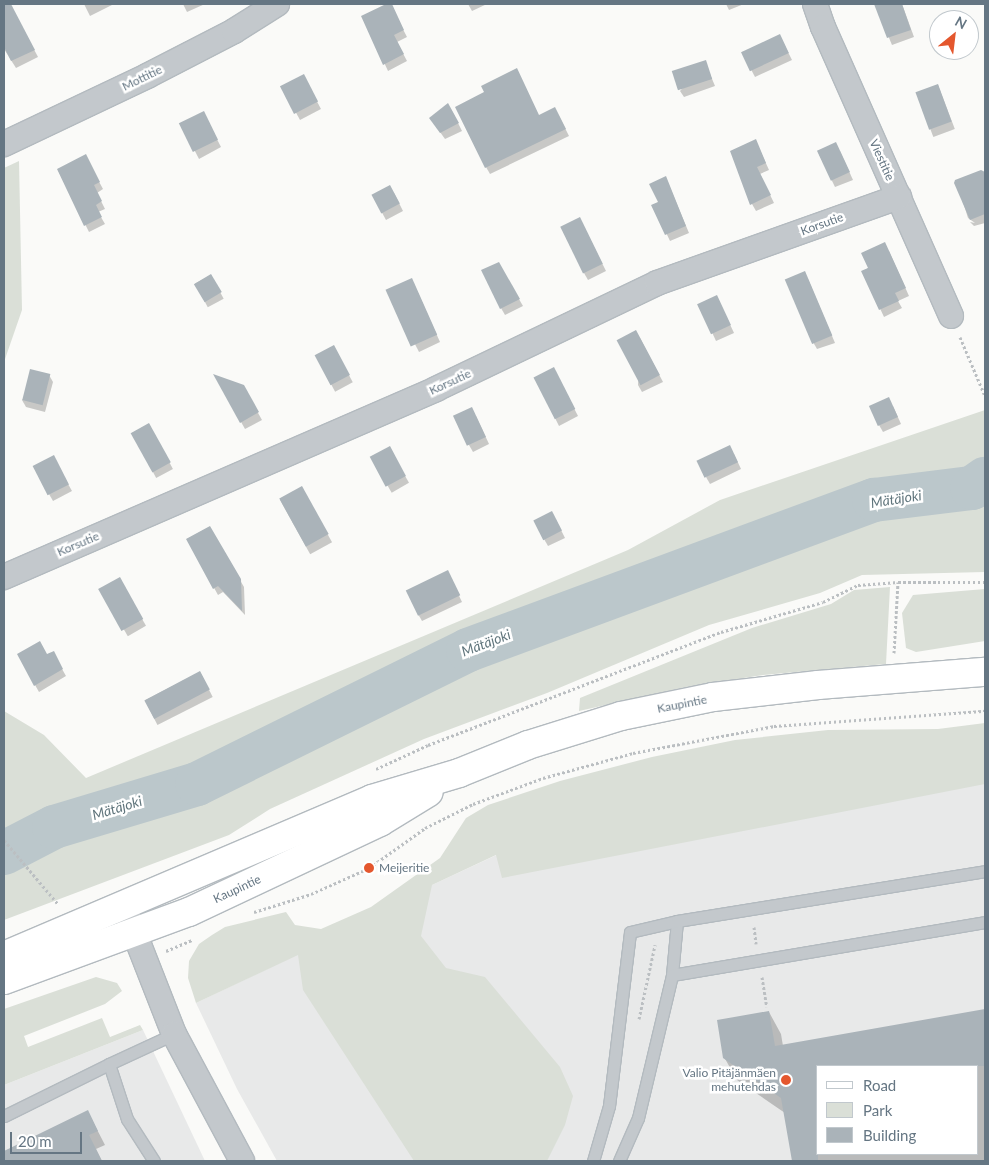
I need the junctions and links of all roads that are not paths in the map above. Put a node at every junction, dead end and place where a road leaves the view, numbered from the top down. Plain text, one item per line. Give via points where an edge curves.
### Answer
1 (277, 4) edge
2 (816, 4) edge
3 (4, 144) edge
4 (899, 197) junction
5 (951, 316) road end
6 (4, 577) edge
7 (985, 662) edge
8 (985, 672) edge
9 (914, 678) junction
10 (459, 773) junction
11 (985, 871) edge
12 (124, 906) junction
13 (677, 921) junction
14 (985, 922) edge
15 (134, 932) junction
16 (4, 956) edge
17 (672, 975) junction
18 (4, 980) edge
19 (174, 1034) junction
20 (109, 1064) junction
21 (4, 1116) edge
22 (154, 1161) edge
23 (242, 1161) edge
24 (593, 1161) edge
25 (619, 1161) edge

1 - 3 street, Mottitie via 234,31 147,76
2 - 4 street, Viestitie via 823,27
4 - 5 street, Viestitie
4 - 6 street, Korsutie via 657,283 436,389
7 - 9 main road, Kaupintie
8 - 9 main road, Kaupintie
9 - 10 main road, Kaupintie via 713,697 620,716 528,744
10 - 12 main road, Kaupintie via 372,798
10 - 15 main road, Kaupintie via 380,822 189,912
11 - 13 lane
12 - 15 street
12 - 16 main road, Kaupintie
13 - 17 lane
13 - 24 lane via 630,932 609,1106
14 - 17 lane
15 - 18 main road, Kaupintie
15 - 19 street
17 - 25 lane via 638,1118
19 - 20 lane
19 - 23 street
20 - 21 lane
20 - 22 lane via 127,1119

